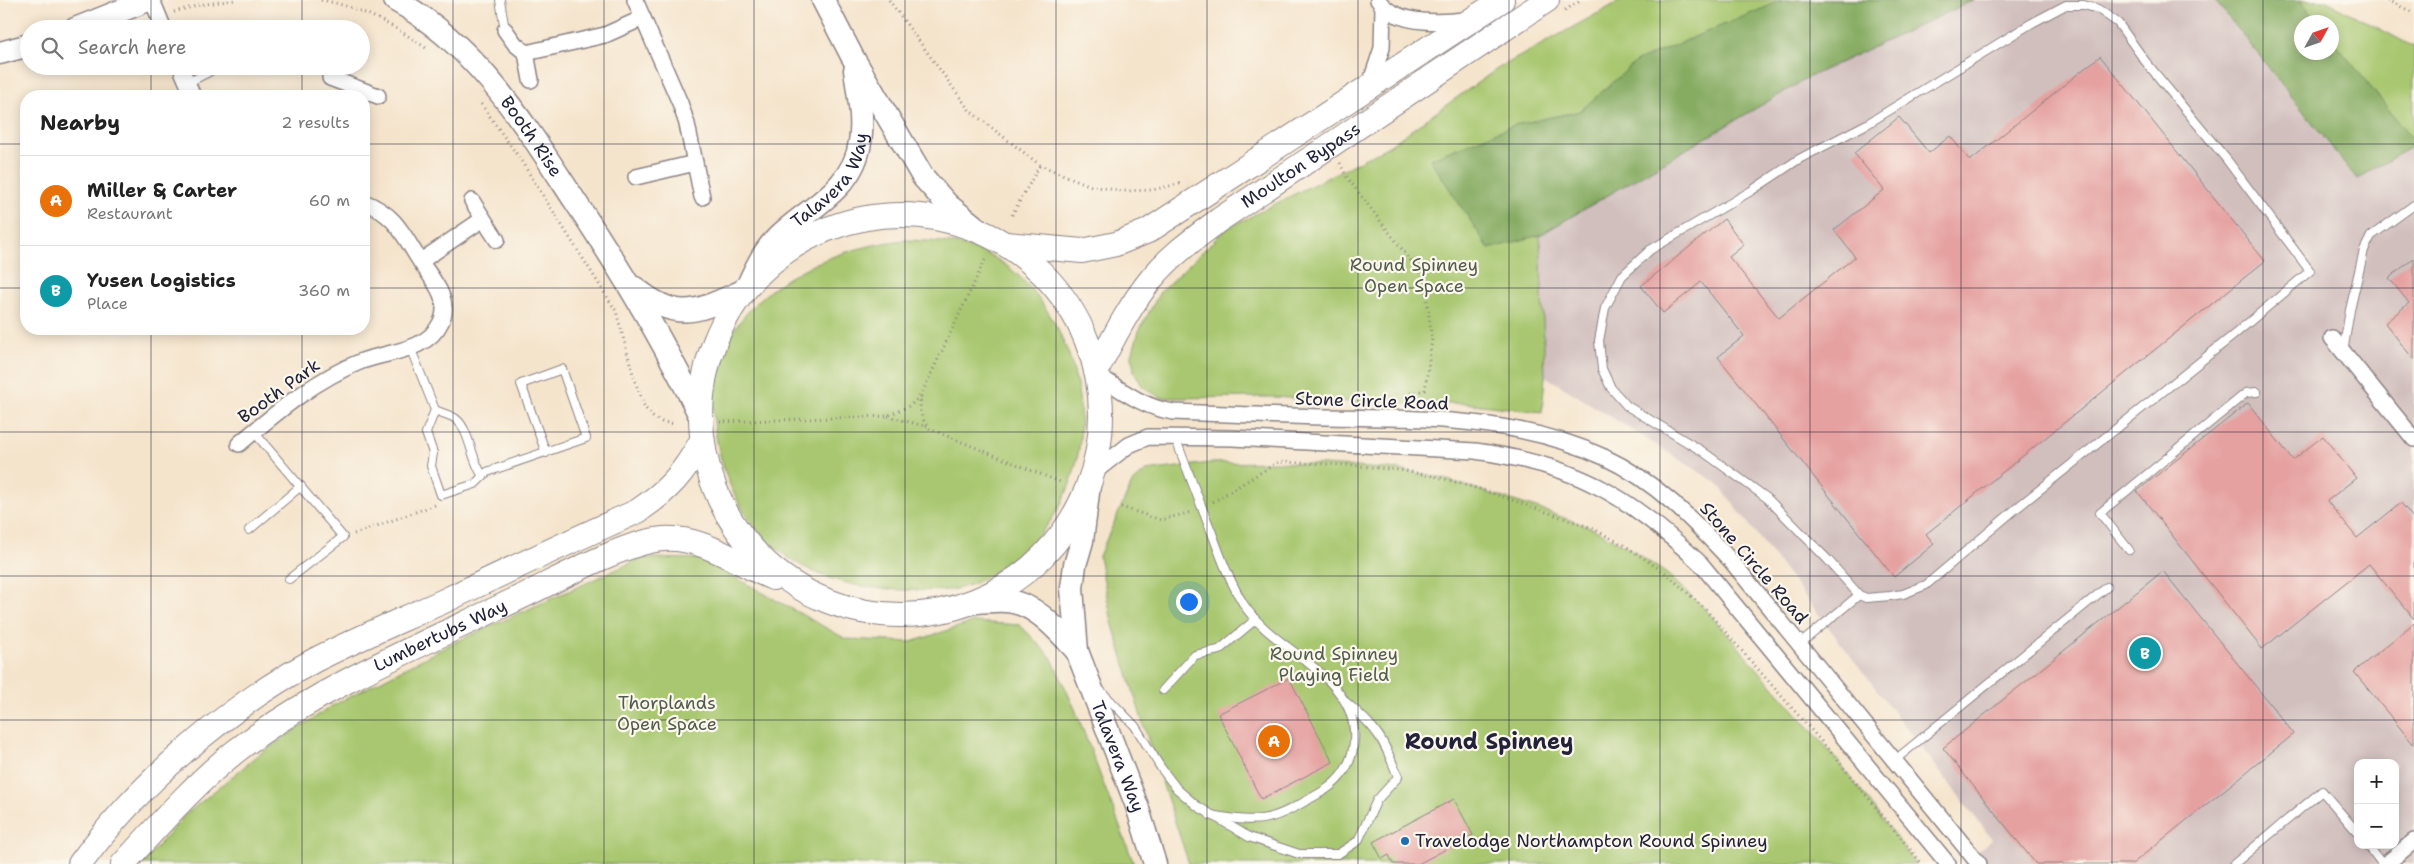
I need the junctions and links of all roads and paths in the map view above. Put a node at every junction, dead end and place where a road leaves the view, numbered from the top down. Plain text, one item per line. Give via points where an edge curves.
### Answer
1 (235, 0) edge
2 (321, 0) edge
3 (500, 0) edge
4 (635, 0) edge
5 (823, 0) edge
6 (889, 0) edge
7 (1502, 0) edge
8 (1548, 0) edge
9 (2387, 0) edge
10 (408, 3) edge
11 (1381, 3) edge
12 (156, 11) edge
13 (2414, 13) edge
14 (643, 18) junction
15 (1471, 19) junction
16 (116, 20) edge
17 (505, 30) joint
18 (20, 48) edge
19 (434, 53) dead end
20 (526, 53) junction
21 (0, 54) edge
22 (852, 56) junction
23 (184, 75) edge
24 (206, 75) edge
25 (330, 78) dead end
26 (531, 80) dead end
27 (1370, 84) junction
28 (190, 90) edge
29 (353, 90) edge
30 (370, 95) edge
31 (378, 96) dead end
32 (478, 100) dead end
33 (1329, 149) junction
34 (696, 163) junction
35 (1040, 165) junction
36 (636, 177) dead end
37 (1188, 182) dead end
38 (702, 197) dead end
39 (472, 201) dead end
40 (2414, 204) edge
41 (370, 205) edge
42 (1012, 215) dead end
43 (483, 219) junction
44 (992, 238) junction
45 (497, 240) dead end
46 (985, 260) dead end
47 (421, 261) junction
48 (630, 284) junction
49 (746, 288) junction
50 (2332, 338) dead end
51 (410, 347) junction
52 (2343, 352) junction
53 (1096, 372) junction
54 (2257, 392) dead end
55 (921, 395) junction
56 (435, 410) junction
57 (887, 416) junction
58 (710, 419) junction
59 (1405, 419) junction
60 (676, 424) dead end
61 (930, 428) junction
62 (254, 432) junction
63 (1175, 437) junction
64 (2414, 439) edge
65 (702, 440) junction
66 (239, 444) dead end
67 (1404, 446) junction
68 (546, 452) junction
69 (1400, 470) junction
70 (483, 476) junction
71 (1090, 479) junction
72 (1060, 482) dead end
73 (301, 486) junction
74 (438, 504) dead end
75 (1121, 507) dead end
76 (1202, 508) junction
77 (249, 530) dead end
78 (343, 537) junction
79 (2129, 550) dead end
80 (289, 579) dead end
81 (2107, 587) dead end
82 (805, 591) junction
83 (1858, 595) junction
84 (974, 602) junction
85 (1256, 620) junction
86 (1800, 644) junction
87 (1077, 651) junction
88 (1087, 677) junction
89 (1163, 690) dead end
90 (1345, 702) junction
91 (1895, 760) junction
92 (1210, 815) junction
93 (2354, 828) edge
94 (2414, 841) edge
95 (2371, 849) edge
96 (80, 864) edge
97 (123, 864) edge
98 (1155, 864) edge
99 (1922, 864) edge
100 (1948, 864) edge
101 (1979, 864) edge
102 (2234, 864) edge
103 (2382, 864) edge
104 (2386, 864) edge

1 - 12 path
2 - 19 path via 389,23
3 - 17 lane
4 - 14 street
5 - 22 main road, Talavera Way
6 - 35 path via 970,111
7 - 15 highway, Moulton Bypass
8 - 33 highway, Moulton Bypass
9 - 13 path
10 - 48 main road, Booth Rise via 450,37 486,74 547,158
11 - 15 street via 1412,20 1441,23
11 - 27 street via 1382,48
12 - 16 main road
14 - 20 street via 605,35
14 - 34 street via 680,103
15 - 27 highway, Moulton Bypass
17 - 20 street
18 - 21 main road
20 - 26 street
22 - 44 main road, Talavera Way via 923,177 948,205
22 - 49 main road, Talavera Way via 861,115 860,143 852,168 834,192 777,237 760,259
23 - 28 street
24 - 28 lane
25 - 29 street
27 - 44 highway, Moulton Bypass via 1148,231 1116,244 1082,251 1045,249
30 - 31 street
32 - 60 path via 520,159 616,312 634,381 645,408 662,422
33 - 53 highway, Moulton Bypass via 1181,248 1152,278 1121,324
33 - 59 path via 1424,278 1432,339 1425,390 1406,394
34 - 36 street
34 - 38 street
35 - 37 path via 1091,186 1122,191 1152,190
35 - 42 path
39 - 43 street
40 - 52 lane via 2371,236 2364,250
41 - 47 street, Booth Park via 389,215
43 - 45 street
43 - 47 street
44 - 49 highway via 953,222 921,216 857,220 797,244 771,263
44 - 53 highway via 1028,262 1071,311 1086,340
46 - 55 path
47 - 51 street, Booth Park via 442,296 444,313 432,336
48 - 49 main road, Booth Rise via 654,304 669,310 687,311 706,307
48 - 58 main road, Booth Rise
49 - 58 highway via 725,320 711,350 703,383
50 - 52 street
51 - 56 lane
51 - 62 street, Booth Park via 362,361 322,380
52 - 64 street
53 - 59 street, Stone Circle Road via 1156,410
53 - 71 highway via 1100,424
54 - 79 lane via 2246,393 2100,513
55 - 57 path via 911,406
55 - 61 path via 922,418
56 - 70 lane via 456,419 461,425
56 - 70 lane via 426,433 433,453 431,466 441,495 475,484
57 - 58 path
57 - 61 path
58 - 65 highway
59 - 86 street, Stone Circle Road via 1486,424 1525,431 1563,441 1613,462 1650,484 1690,516
61 - 72 path
62 - 66 street, Booth Park
62 - 73 lane
63 - 67 street
63 - 71 street via 1148,437 1129,445
63 - 76 lane
65 - 82 highway via 710,477 725,512 747,543 767,563
65 - 96 highway, Lumbertubs Way via 679,478 638,511 315,661 251,700 195,743 145,788
67 - 69 path
67 - 100 street via 1485,452 1551,466 1584,478 1639,510 1700,564
68 - 68 lane via 586,438 562,369 522,384
68 - 70 lane
69 - 76 path via 1278,462
69 - 99 path via 1483,490 1592,528 1667,574 1706,610 1762,673
71 - 84 highway via 1077,511 1044,556 1015,580
71 - 87 main road, Talavera Way via 1072,588
73 - 77 lane
73 - 78 lane
74 - 78 path
75 - 76 path via 1161,520
76 - 85 lane via 1230,582
78 - 80 lane
81 - 91 lane
82 - 84 highway via 845,608 889,615 932,613
82 - 97 highway, Lumbertubs Way via 692,541 663,539 632,546 311,700 235,752 166,816
83 - 83 lane via 1866,598 1890,596 1926,585 2018,506 2310,271 2118,23 2098,9 2066,5 1868,124 1799,159 1650,250 1622,276 1605,308 1598,341 1602,368 1611,388 1627,406 1702,451 1767,498
83 - 86 lane
84 - 87 main road, Talavera Way via 1007,601 1026,607 1052,624
85 - 89 lane via 1219,650 1195,655
85 - 90 lane via 1322,674
86 - 91 street, Stone Circle Road
87 - 88 main road, Talavera Way
88 - 92 lane via 1135,726 1177,789
88 - 98 main road, Talavera Way via 1137,806
90 - 92 lane via 1352,722 1352,752 1342,777 1329,788 1279,816 1262,820
90 - 92 lane via 1368,720 1385,743 1398,777 1378,800 1358,842 1338,854 1299,854 1248,837
91 - 101 street, Stone Circle Road
93 - 102 lane via 2322,791
94 - 104 street
95 - 103 lane

